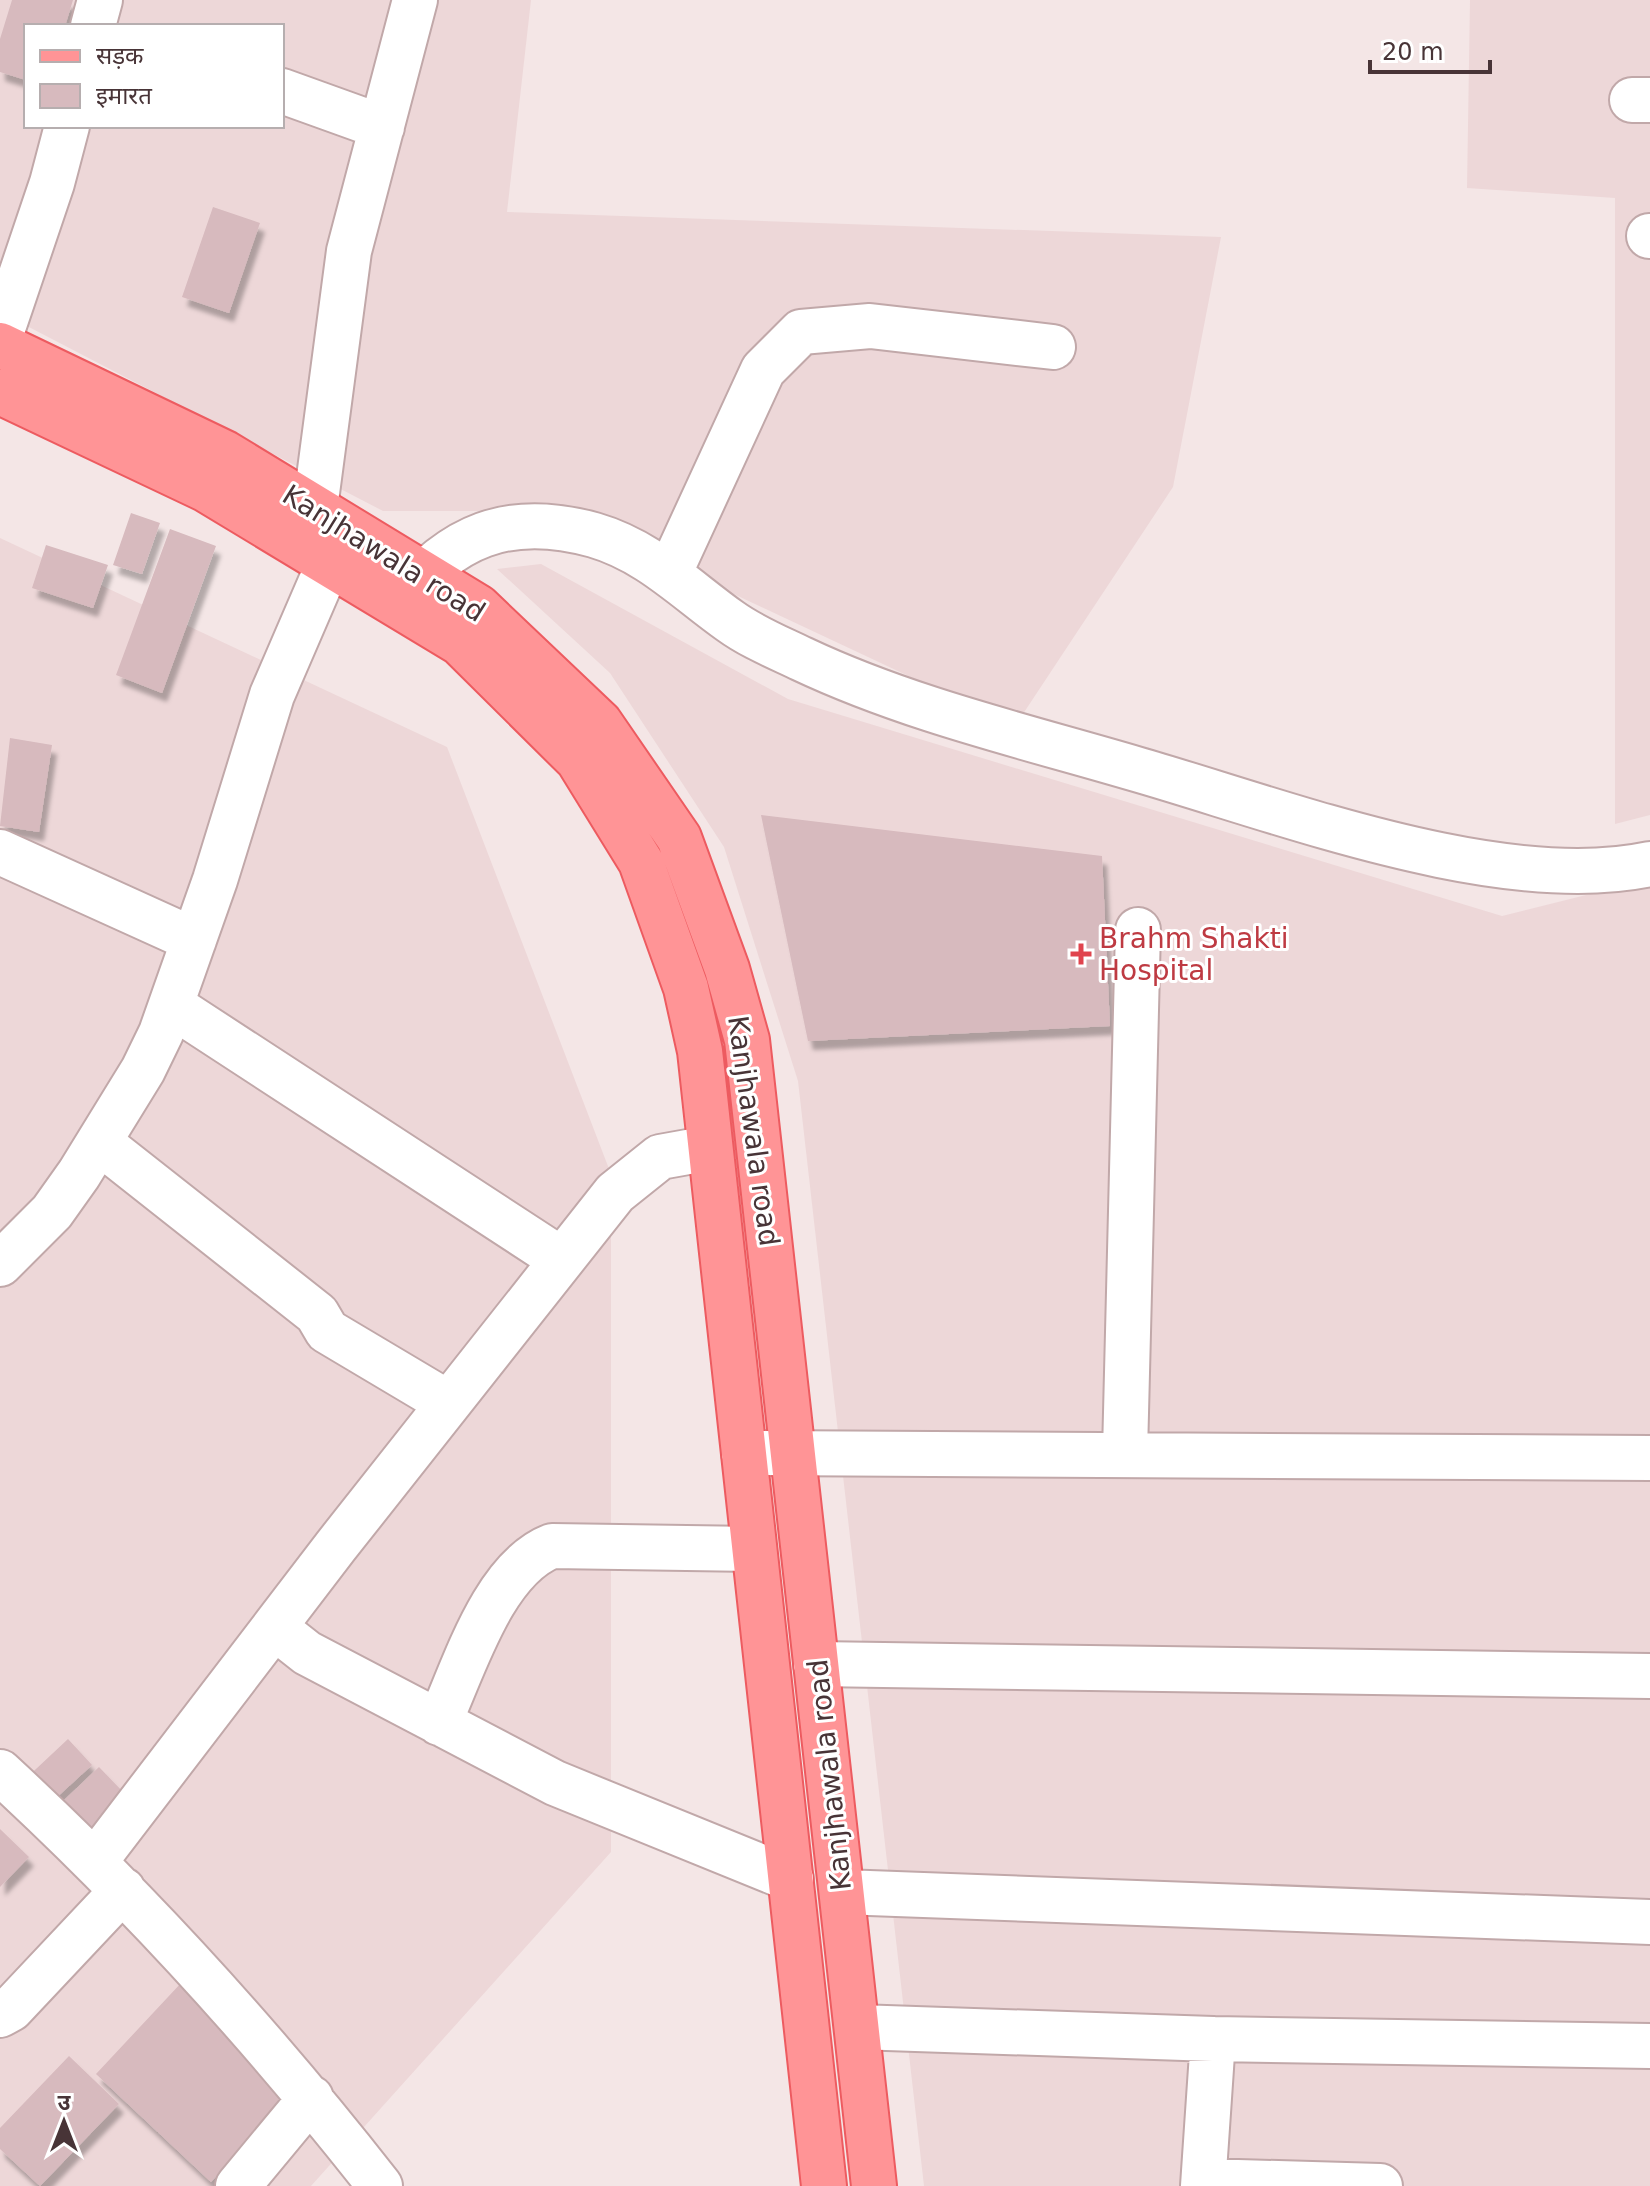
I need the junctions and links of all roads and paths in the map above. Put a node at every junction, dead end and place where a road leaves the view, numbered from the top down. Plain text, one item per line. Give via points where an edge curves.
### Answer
1 (415, 0) edge
2 (284, 92) edge
3 (382, 127) junction
4 (66, 128) edge
5 (0, 337) edge
6 (0, 345) edge
7 (1053, 347) dead end
8 (0, 392) edge
9 (315, 508) junction
10 (329, 563) junction
11 (670, 572) junction
12 (409, 589) junction
13 (0, 852) edge
14 (1650, 864) edge
15 (1138, 930) dead end
16 (194, 940) junction
17 (171, 1005) junction
18 (99, 1142) junction
19 (710, 1148) junction
20 (562, 1260) junction
21 (0, 1264) edge
22 (448, 1403) junction
23 (744, 1453) junction
24 (1125, 1453) junction
25 (793, 1454) junction
26 (1650, 1458) edge
27 (754, 1549) junction
28 (274, 1627) junction
29 (816, 1664) junction
30 (1650, 1676) edge
31 (439, 1723) junction
32 (0, 1772) edge
33 (109, 1875) junction
34 (791, 1879) junction
35 (842, 1892) junction
36 (1650, 1922) edge
37 (0, 2015) edge
38 (857, 2027) junction
39 (1213, 2039) junction
40 (1650, 2046) edge
41 (311, 2098) junction
42 (1203, 2183) edge
43 (238, 2186) edge
44 (380, 2186) edge
45 (824, 2186) edge
46 (874, 2186) edge
47 (1380, 2186) edge

1 - 3 street
2 - 3 street
3 - 9 street via 349,251
4 - 5 street
6 - 9 main road, Kanjhawala road via 225,453
7 - 11 street via 870,326 801,332 763,370
8 - 10 main road, Kanjhawala road via 205,489
9 - 12 main road, Kanjhawala road
10 - 12 main road, Kanjhawala road
10 - 16 street via 272,695
11 - 12 street via 593,535 516,528 478,533
11 - 14 street via 757,638 915,704 1447,855 1574,873
12 - 19 main road, Kanjhawala road via 578,760 641,862 686,988 700,1051
12 - 25 main road, Kanjhawala road via 478,607 600,723 679,838 747,1040
13 - 16 street
15 - 24 street
16 - 17 street
17 - 18 street via 143,1070
17 - 20 street
18 - 21 street via 52,1212
18 - 22 street via 317,1314 327,1331
19 - 20 street via 660,1157 637,1172
19 - 23 main road, Kanjhawala road
20 - 22 street
22 - 28 street
23 - 25 street
23 - 27 main road, Kanjhawala road
24 - 25 street
24 - 26 street
25 - 29 main road, Kanjhawala road
27 - 31 street via 552,1546 531,1554 492,1606
27 - 34 main road, Kanjhawala road
28 - 31 street via 307,1653
28 - 33 street
29 - 30 street
29 - 35 main road, Kanjhawala road
31 - 34 street via 555,1783
32 - 33 street
33 - 37 street via 11,2009
33 - 41 street
34 - 45 main road, Kanjhawala road
35 - 36 street
35 - 38 main road, Kanjhawala road
38 - 39 street
38 - 46 main road, Kanjhawala road
39 - 40 street
39 - 42 street
41 - 43 street
41 - 44 street
42 - 47 street

